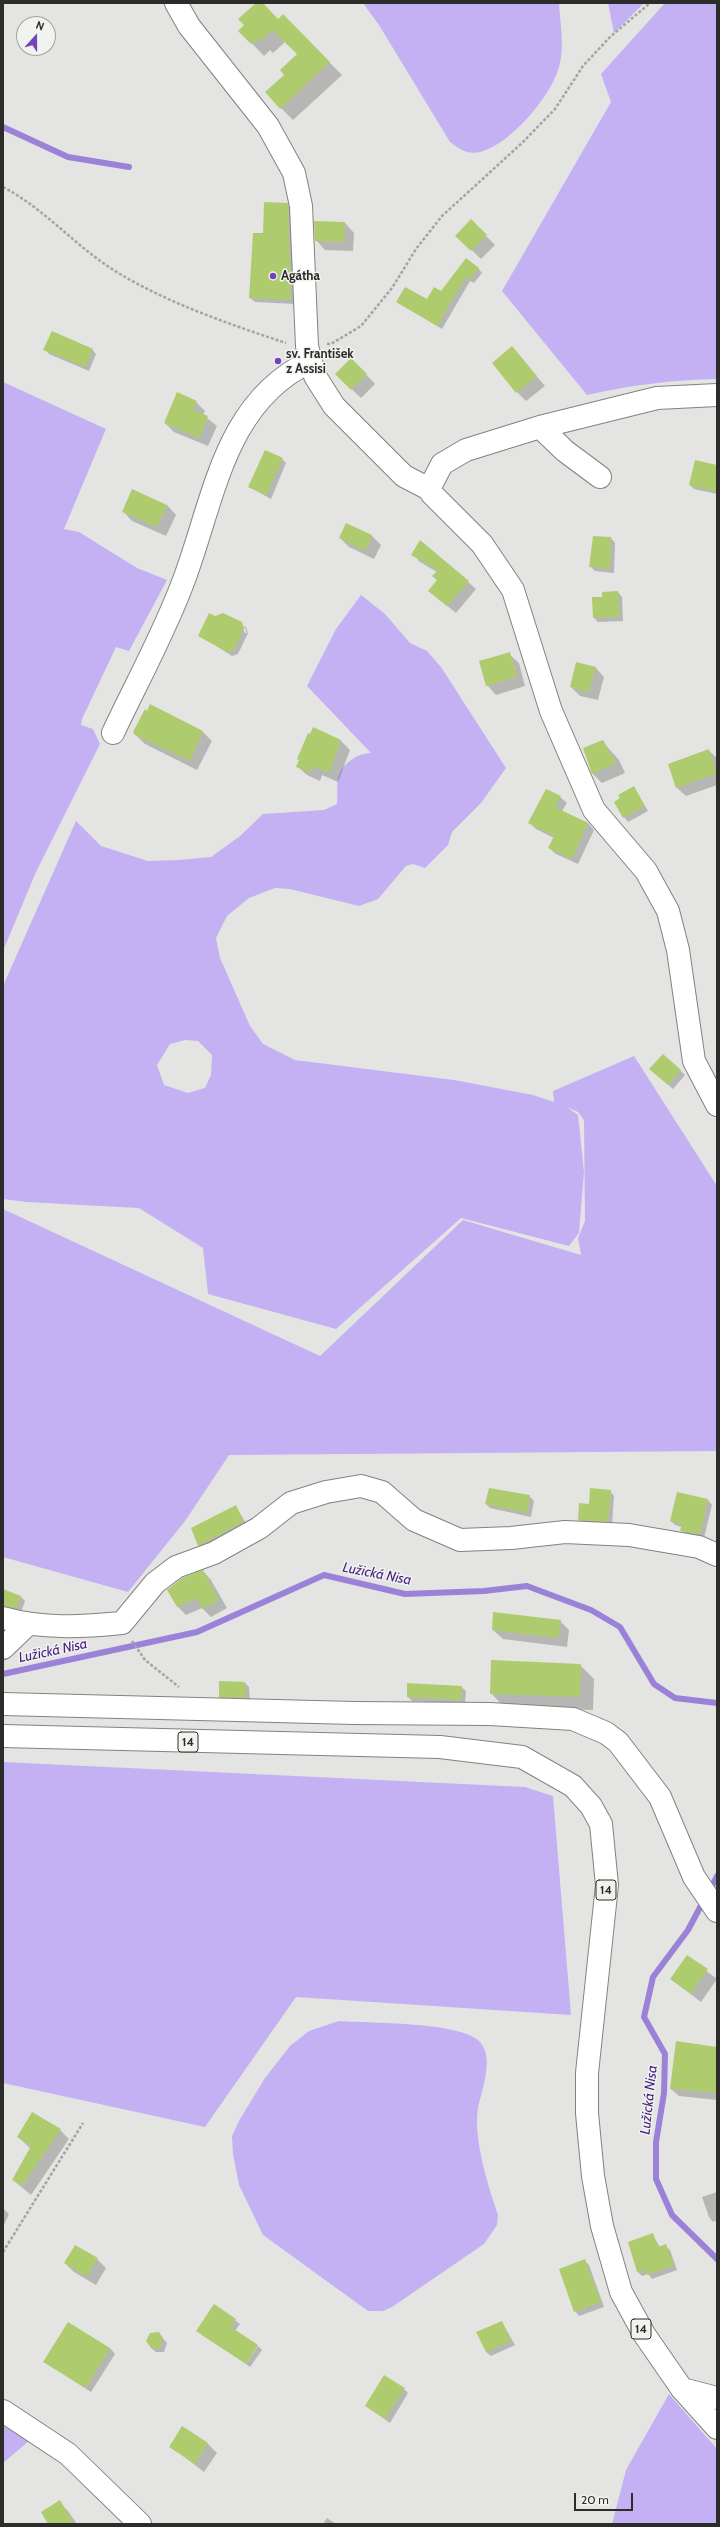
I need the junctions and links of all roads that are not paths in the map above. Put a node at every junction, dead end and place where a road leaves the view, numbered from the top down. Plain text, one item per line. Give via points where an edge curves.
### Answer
1 (176, 3) edge
2 (309, 354) junction
3 (717, 395) edge
4 (540, 427) junction
5 (600, 478) dead end
6 (429, 489) junction
7 (113, 733) dead end
8 (717, 1105) edge
9 (717, 1554) edge
10 (3, 1618) edge
11 (27, 1625) junction
12 (3, 1648) edge
13 (3, 1704) edge
14 (3, 1736) edge
15 (717, 1911) edge
16 (682, 2388) junction
17 (717, 2398) edge
18 (3, 2411) edge
19 (717, 2428) edge
20 (140, 2524) edge

1 - 2 street via 190,26 268,126 294,173 301,206
2 - 6 street via 315,376 334,406 404,476
2 - 7 street via 238,428 222,464 182,585
3 - 4 street via 657,398
4 - 5 street via 565,451
4 - 6 street via 466,450 442,464
6 - 8 street via 482,544 513,590 551,711 594,810 646,872 668,911 678,950 694,1061
9 - 11 street via 699,1547 629,1535 565,1532 460,1540 414,1520 382,1492 360,1486 291,1502 252,1531 214,1553 176,1567 155,1583 122,1623 68,1628
10 - 11 street
11 - 12 street
13 - 15 street via 490,1714 573,1719 606,1733 618,1742 660,1797 694,1877
14 - 16 street, 14 via 440,1746 522,1757 573,1786 591,1806 601,1824 607,1885 586,2073 592,2176 602,2226 621,2292 644,2334
16 - 17 street
16 - 19 street, 14
18 - 20 street via 68,2454

